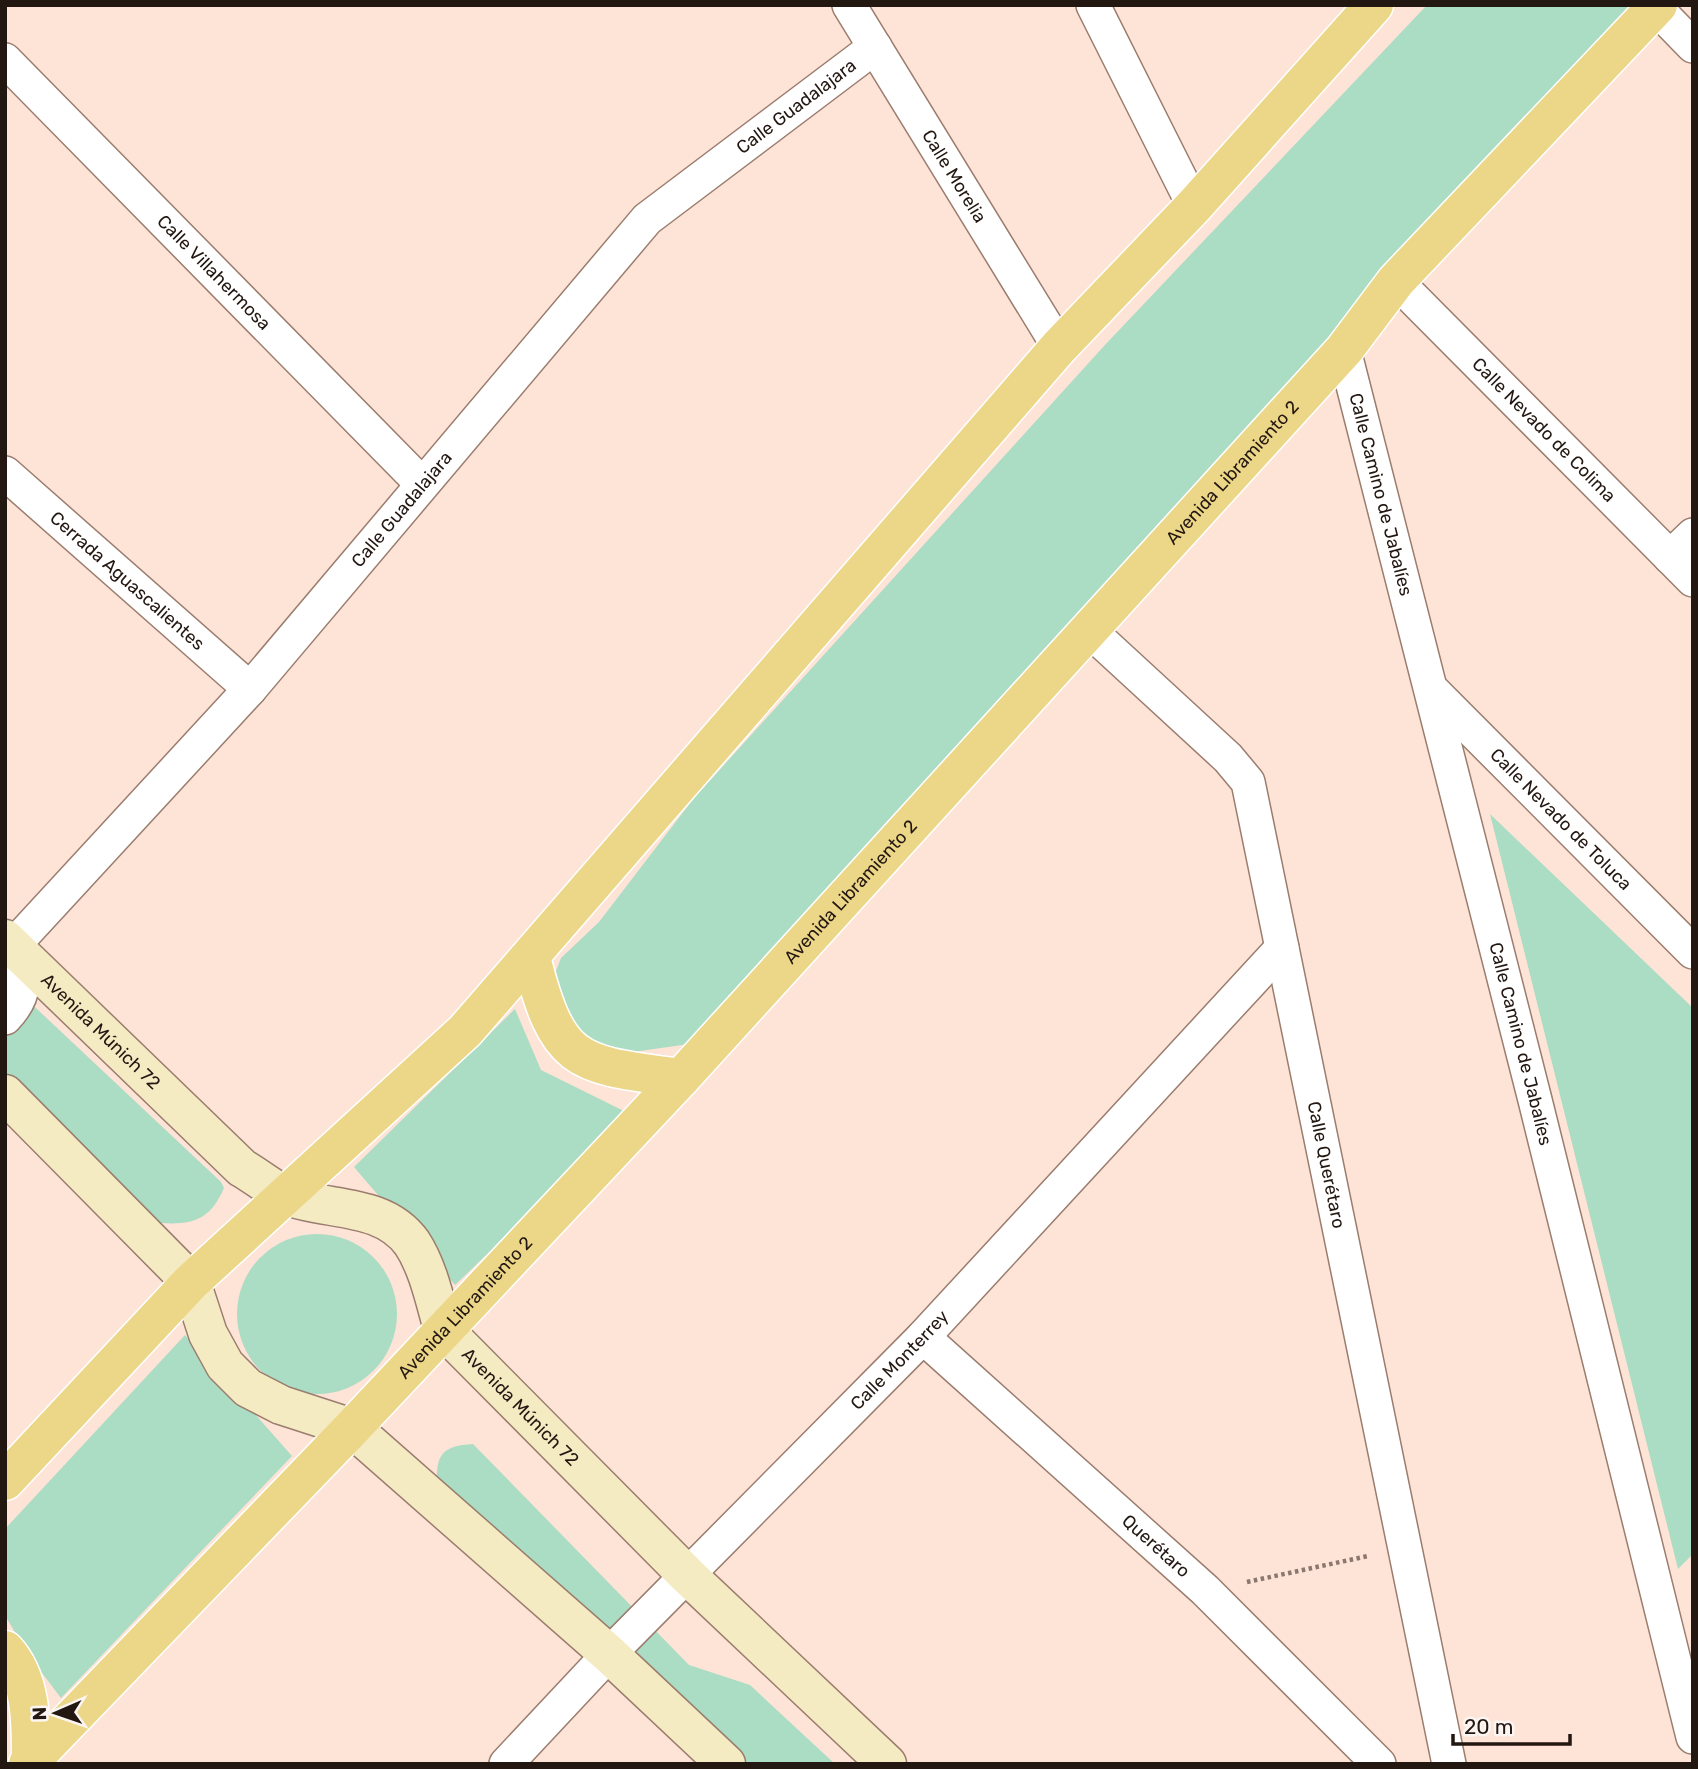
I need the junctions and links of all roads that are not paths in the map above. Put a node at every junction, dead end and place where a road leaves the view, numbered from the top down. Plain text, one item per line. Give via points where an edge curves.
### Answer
1 (849, 5) edge
2 (1093, 5) edge
3 (1374, 5) edge
4 (1657, 6) edge
5 (1693, 46) edge
6 (875, 47) junction
7 (5, 61) edge
8 (1194, 205) junction
9 (1396, 281) junction
10 (1059, 347) junction
11 (1344, 350) junction
12 (5, 473) edge
13 (422, 484) junction
14 (1685, 558) edge
15 (1089, 630) junction
16 (1429, 687) junction
17 (250, 689) junction
18 (9, 942) edge
19 (1282, 948) junction
20 (1693, 952) edge
21 (531, 957) junction
22 (5, 1018) edge
23 (681, 1078) junction
24 (5, 1094) edge
25 (285, 1194) junction
26 (191, 1282) junction
27 (443, 1329) junction
28 (923, 1337) junction
29 (352, 1428) junction
30 (5, 1481) edge
31 (687, 1575) junction
32 (1693, 1616) edge
33 (5, 1650) edge
34 (1681, 1652) edge
35 (610, 1654) junction
36 (1693, 1737) edge
37 (30, 1762) edge
38 (506, 1764) edge
39 (726, 1764) edge
40 (887, 1764) edge
41 (1379, 1764) edge
42 (1449, 1764) edge

1 - 6 street, Calle Morelia
2 - 8 street
3 - 8 main road
4 - 5 street
4 - 9 main road, Avenida Libramiento 2
6 - 10 street, Calle Morelia
6 - 13 street, Calle Guadalajara via 647,219
7 - 13 street, Calle Villahermosa
8 - 10 main road
9 - 11 main road, Avenida Libramiento 2
9 - 14 street, Calle Nevado de Colima
10 - 21 main road
11 - 15 main road, Avenida Libramiento 2
11 - 16 street, Calle Camino de Jabalíes
12 - 17 street, Cerrada Aguascalientes
13 - 17 street, Calle Guadalajara
15 - 19 street, Calle Querétaro via 1228,758 1248,782
15 - 23 main road, Avenida Libramiento 2
16 - 20 street, Calle Nevado de Toluca
16 - 34 street, Calle Camino de Jabalíes
17 - 18 street, Calle Guadalajara
18 - 22 street via 24,983 16,1006
18 - 25 main road, Avenida Múnich 72 via 242,1168
19 - 28 street, Calle Monterrey
19 - 42 street, Calle Querétaro
21 - 23 main road via 554,1028 576,1055 606,1068
21 - 25 main road via 465,1031
23 - 27 main road, Avenida Libramiento 2
24 - 26 main road
25 - 26 main road
25 - 27 main road, Avenida Múnich 72 via 385,1220 411,1242
26 - 29 main road via 208,1334 225,1365 248,1388 281,1405
26 - 30 main road
27 - 29 main road, Avenida Libramiento 2
27 - 31 main road, Avenida Múnich 72
28 - 31 street, Calle Monterrey
28 - 41 street, Querétaro via 1205,1590
29 - 35 main road
29 - 37 main road, Avenida Libramiento 2
31 - 35 street, Calle Monterrey
31 - 40 main road, Avenida Múnich 72
32 - 34 street
33 - 37 main road via 16,1662 31,1712
34 - 36 street, Calle Camino de Jabalíes
35 - 38 street, Calle Monterrey
35 - 39 main road

